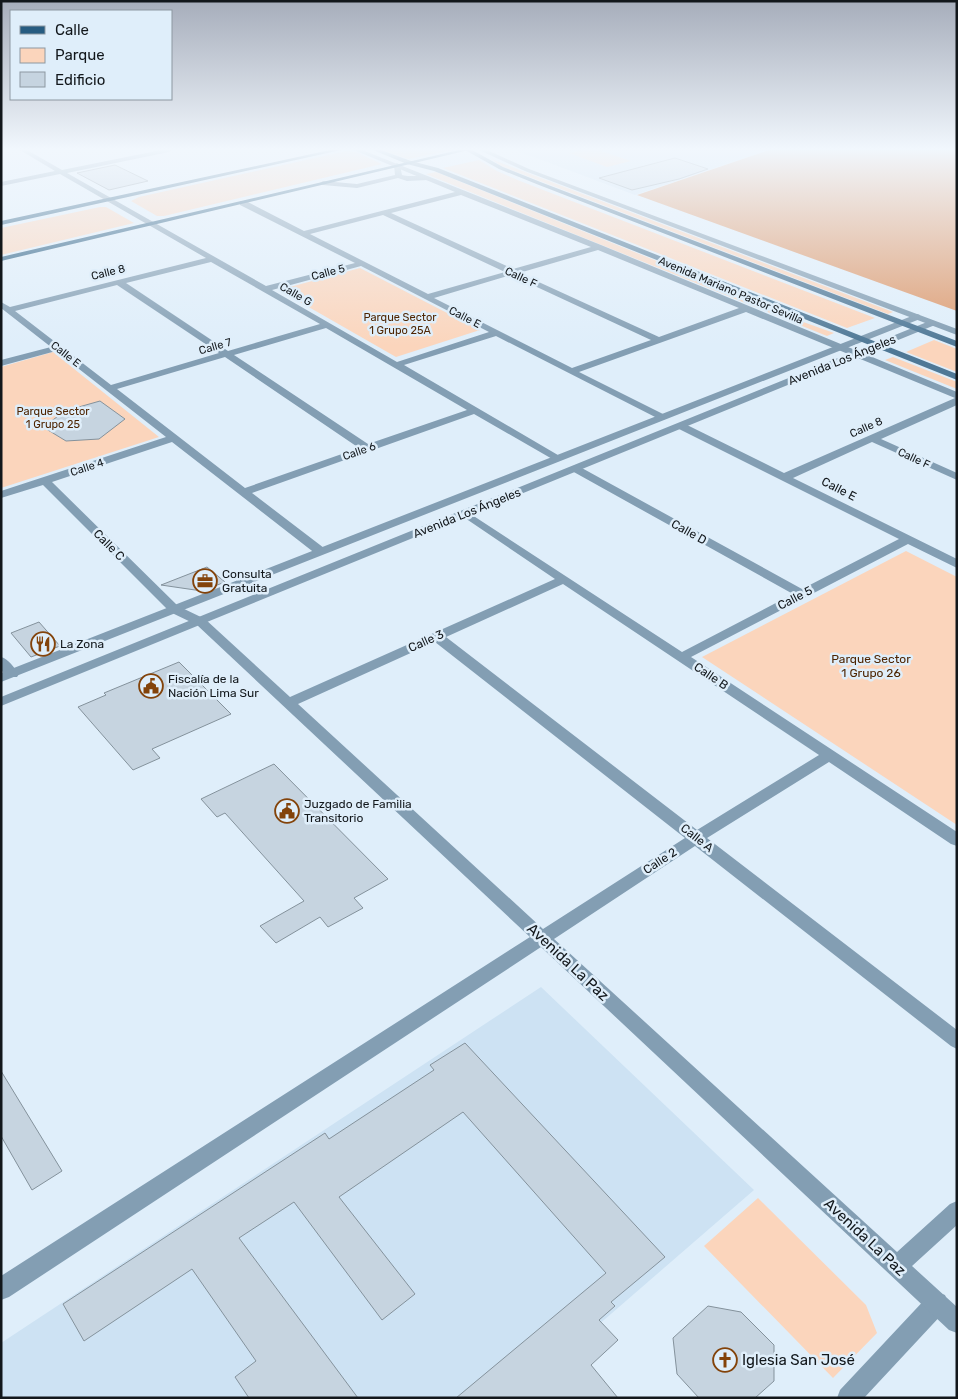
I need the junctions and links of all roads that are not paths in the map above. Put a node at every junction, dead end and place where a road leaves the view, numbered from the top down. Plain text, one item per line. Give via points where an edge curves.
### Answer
1 (39, 215) edge
2 (138, 215) edge
3 (190, 215) edge
4 (267, 215) edge
5 (375, 215) edge
6 (389, 215) edge
7 (521, 215) edge
8 (552, 215) edge
9 (622, 215) edge
10 (647, 215) edge
11 (1, 224) edge
12 (152, 224) junction
13 (303, 234) junction
14 (598, 246) junction
15 (1, 259) edge
16 (213, 259) junction
17 (361, 264) junction
18 (511, 272) junction
19 (118, 282) junction
20 (266, 289) junction
21 (427, 297) junction
22 (5, 307) edge
23 (745, 309) junction
24 (916, 317) junction
25 (901, 323) junction
26 (932, 323) junction
27 (327, 325) junction
28 (918, 329) junction
29 (957, 332) edge
30 (496, 333) junction
31 (861, 339) junction
32 (659, 340) junction
33 (957, 344) edge
34 (876, 345) junction
35 (839, 347) junction
36 (58, 348) junction
37 (226, 354) junction
38 (855, 354) junction
39 (1, 363) edge
40 (396, 365) junction
41 (572, 372) junction
42 (957, 377) edge
43 (110, 388) junction
44 (957, 396) edge
45 (957, 401) edge
46 (476, 410) junction
47 (661, 417) junction
48 (681, 426) junction
49 (173, 438) junction
50 (871, 438) junction
51 (367, 448) junction
52 (558, 458) junction
53 (576, 468) junction
54 (785, 477) junction
55 (957, 477) edge
56 (45, 481) junction
57 (243, 492) junction
58 (1, 495) edge
59 (466, 514) junction
60 (908, 539) junction
61 (320, 552) junction
62 (957, 564) edge
63 (564, 579) junction
64 (802, 594) junction
65 (174, 609) junction
66 (201, 622) junction
67 (436, 636) junction
68 (682, 657) junction
69 (1, 661) edge
70 (6, 676) edge
71 (1, 702) edge
72 (289, 703) junction
73 (830, 755) junction
74 (696, 838) junction
75 (957, 840) edge
76 (542, 938) junction
77 (957, 1040) edge
78 (957, 1211) edge
79 (897, 1266) junction
80 (1, 1289) edge
81 (937, 1303) junction
82 (957, 1322) edge
83 (848, 1398) edge

1 - 11 main road
2 - 12 street, Calle G
3 - 12 main road
4 - 13 street, Calle E
5 - 13 street
6 - 18 street, Calle F
7 - 14 street, Avenida Mariano Pastor Sevilla
8 - 31 main road, Avenida Mariano Pastor Sevilla
9 - 25 main road
10 - 24 street
12 - 15 main road
12 - 16 street, Calle G
13 - 17 street, Calle E
14 - 18 street
14 - 23 street, Avenida Mariano Pastor Sevilla
16 - 19 street, Calle 8
16 - 20 street, Calle G
17 - 20 street, Calle 5
17 - 21 street, Calle E
18 - 21 street
18 - 32 street, Calle F
19 - 22 street, Calle 8
19 - 37 street
20 - 27 street, Calle G
21 - 30 street, Calle E
22 - 36 street, Calle E
23 - 32 street
23 - 35 street, Avenida Mariano Pastor Sevilla
24 - 25 street, Avenida Los Ángeles
24 - 26 street
25 - 28 main road
25 - 31 street, Avenida Los Ángeles
26 - 28 street, Avenida Los Ángeles
26 - 29 street
27 - 37 street, Calle 7
27 - 40 street, Calle G
28 - 33 main road
28 - 34 street, Avenida Los Ángeles
30 - 40 street
30 - 41 street, Calle E
31 - 34 main road, Avenida Mariano Pastor Sevilla
31 - 35 street, Avenida Los Ángeles
32 - 41 street
34 - 38 street, Avenida Los Ángeles
34 - 42 main road, Avenida Mariano Pastor Sevilla
35 - 38 street, Avenida Mariano Pastor Sevilla
35 - 47 street, Avenida Los Ángeles
36 - 39 street
36 - 43 street, Calle E
37 - 43 street, Calle 7
37 - 51 street
38 - 44 street, Avenida Mariano Pastor Sevilla
38 - 48 street, Avenida Los Ángeles
40 - 46 street, Calle G
41 - 47 street, Calle E
43 - 49 street, Calle E
45 - 50 street, Calle 8
46 - 51 street, Calle 6
46 - 52 street, Calle G
47 - 52 street, Avenida Los Ángeles
48 - 53 street, Avenida Los Ángeles
48 - 54 street, Calle E
49 - 56 street, Calle 4
49 - 57 street, Calle E
50 - 54 street, Calle 8
50 - 55 street, Calle F
51 - 57 street, Calle 6
52 - 61 street, Avenida Los Ángeles
53 - 59 street, Avenida Los Ángeles
53 - 64 street, Calle D
54 - 60 street, Calle E
56 - 58 street, Calle 4
56 - 65 street, Calle C
57 - 61 street, Calle E
59 - 63 street, Calle B
59 - 66 street, Avenida Los Ángeles
60 - 62 street, Calle E
60 - 64 street, Calle 5
61 - 65 street, Avenida Los Ángeles
63 - 67 street, Calle 3
63 - 68 street, Calle B
64 - 68 street, Calle 5
65 - 66 street, Avenida La Paz
65 - 70 street, Avenida Los Ángeles
66 - 71 street, Avenida Los Ángeles
66 - 72 street, Avenida La Paz
67 - 72 street, Calle 3
67 - 74 street, Calle A
68 - 73 street, Calle B
69 - 70 street
72 - 76 street, Avenida La Paz
73 - 74 street, Calle 2
73 - 75 street, Calle B
74 - 76 street, Calle 2
74 - 77 street, Calle A
76 - 79 street, Avenida La Paz
76 - 80 street, Calle 2
78 - 79 street
79 - 81 street, Avenida La Paz
81 - 82 street, Avenida La Paz
81 - 83 street

